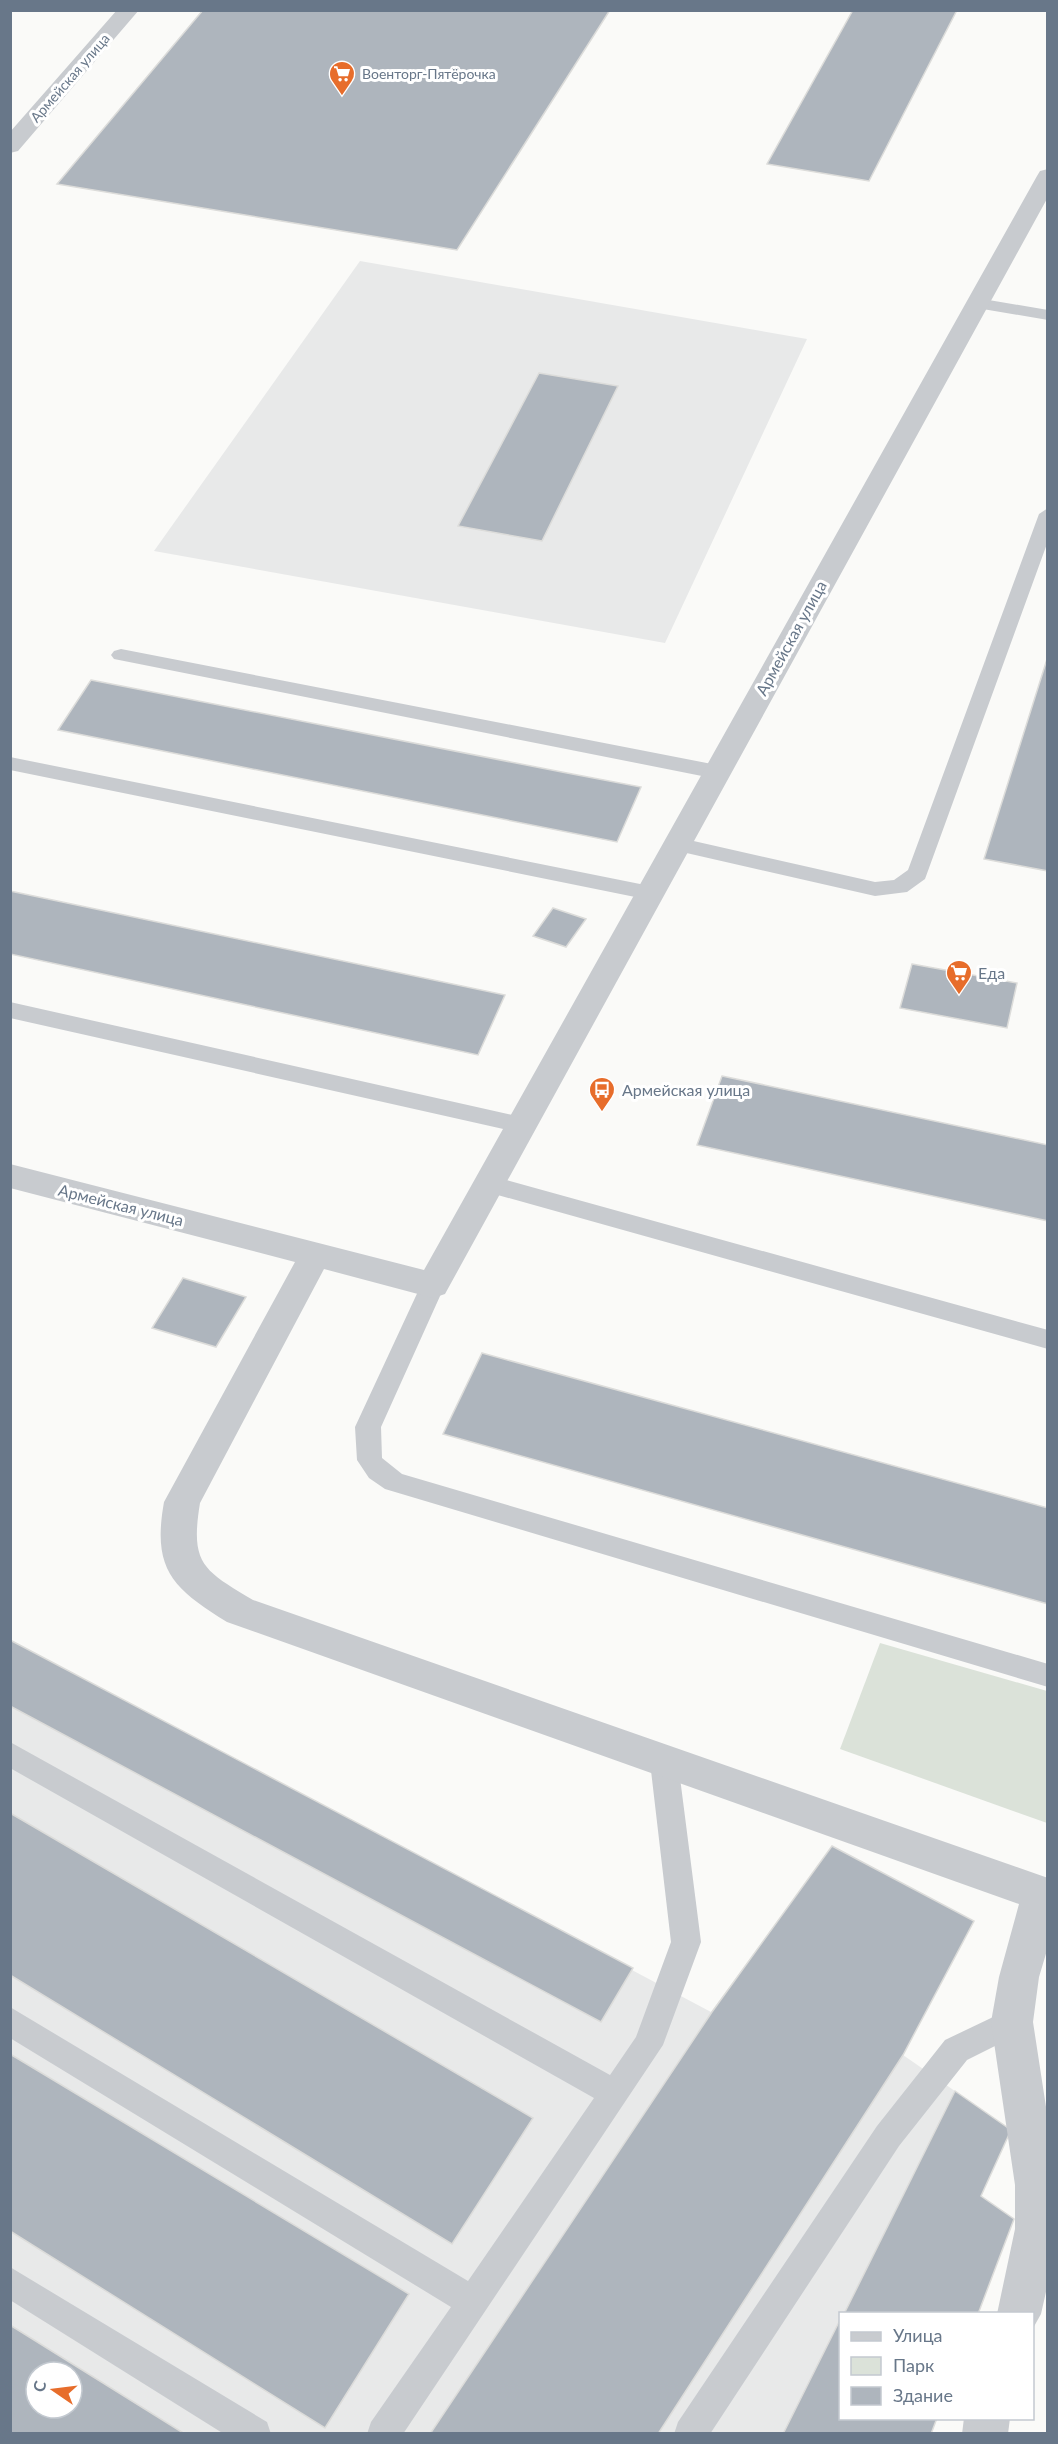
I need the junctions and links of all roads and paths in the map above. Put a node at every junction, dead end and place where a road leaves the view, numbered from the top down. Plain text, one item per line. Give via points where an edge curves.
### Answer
1 (129, 10) edge
2 (10, 146) edge
3 (1047, 176) edge
4 (977, 303) junction
5 (1047, 315) edge
6 (1047, 514) edge
7 (121, 655) dead end
8 (10, 763) edge
9 (717, 772) junction
10 (676, 844) junction
11 (650, 893) junction
12 (10, 1010) edge
13 (521, 1125) junction
14 (10, 1176) edge
15 (488, 1184) junction
16 (315, 1255) junction
17 (433, 1285) junction
18 (1047, 1340) edge
19 (1047, 1676) edge
20 (10, 1754) edge
21 (664, 1762) junction
22 (10, 2021) edge
23 (1012, 2022) junction
24 (615, 2094) junction
25 (10, 2282) edge
26 (473, 2302) junction
27 (1018, 2312) edge
28 (255, 2433) edge
29 (383, 2433) edge
30 (690, 2433) edge

1 - 2 street, Армейская улица
3 - 4 street, Армейская улица
4 - 5 lane
4 - 9 street, Армейская улица
6 - 10 lane via 916,874 899,887 875,889
7 - 9 lane
8 - 11 lane
9 - 10 street, Армейская улица
10 - 11 street, Армейская улица
11 - 13 street, Армейская улица
12 - 13 lane
13 - 15 street, Армейская улица
14 - 16 street, Армейская улица
15 - 17 street, Армейская улица
15 - 18 lane
16 - 17 street, Армейская улица
16 - 21 street via 182,1502 176,1530 180,1561 203,1588 240,1611
17 - 19 lane via 368,1427 366,1453 375,1470 394,1482
20 - 24 lane
21 - 23 street via 1042,1894 1019,1977
21 - 24 lane via 686,1942 648,2045
22 - 26 lane
23 - 27 street via 1036,2185 1037,2229
23 - 30 lane via 956,2050 888,2136
24 - 26 lane
25 - 28 lane
26 - 29 lane

